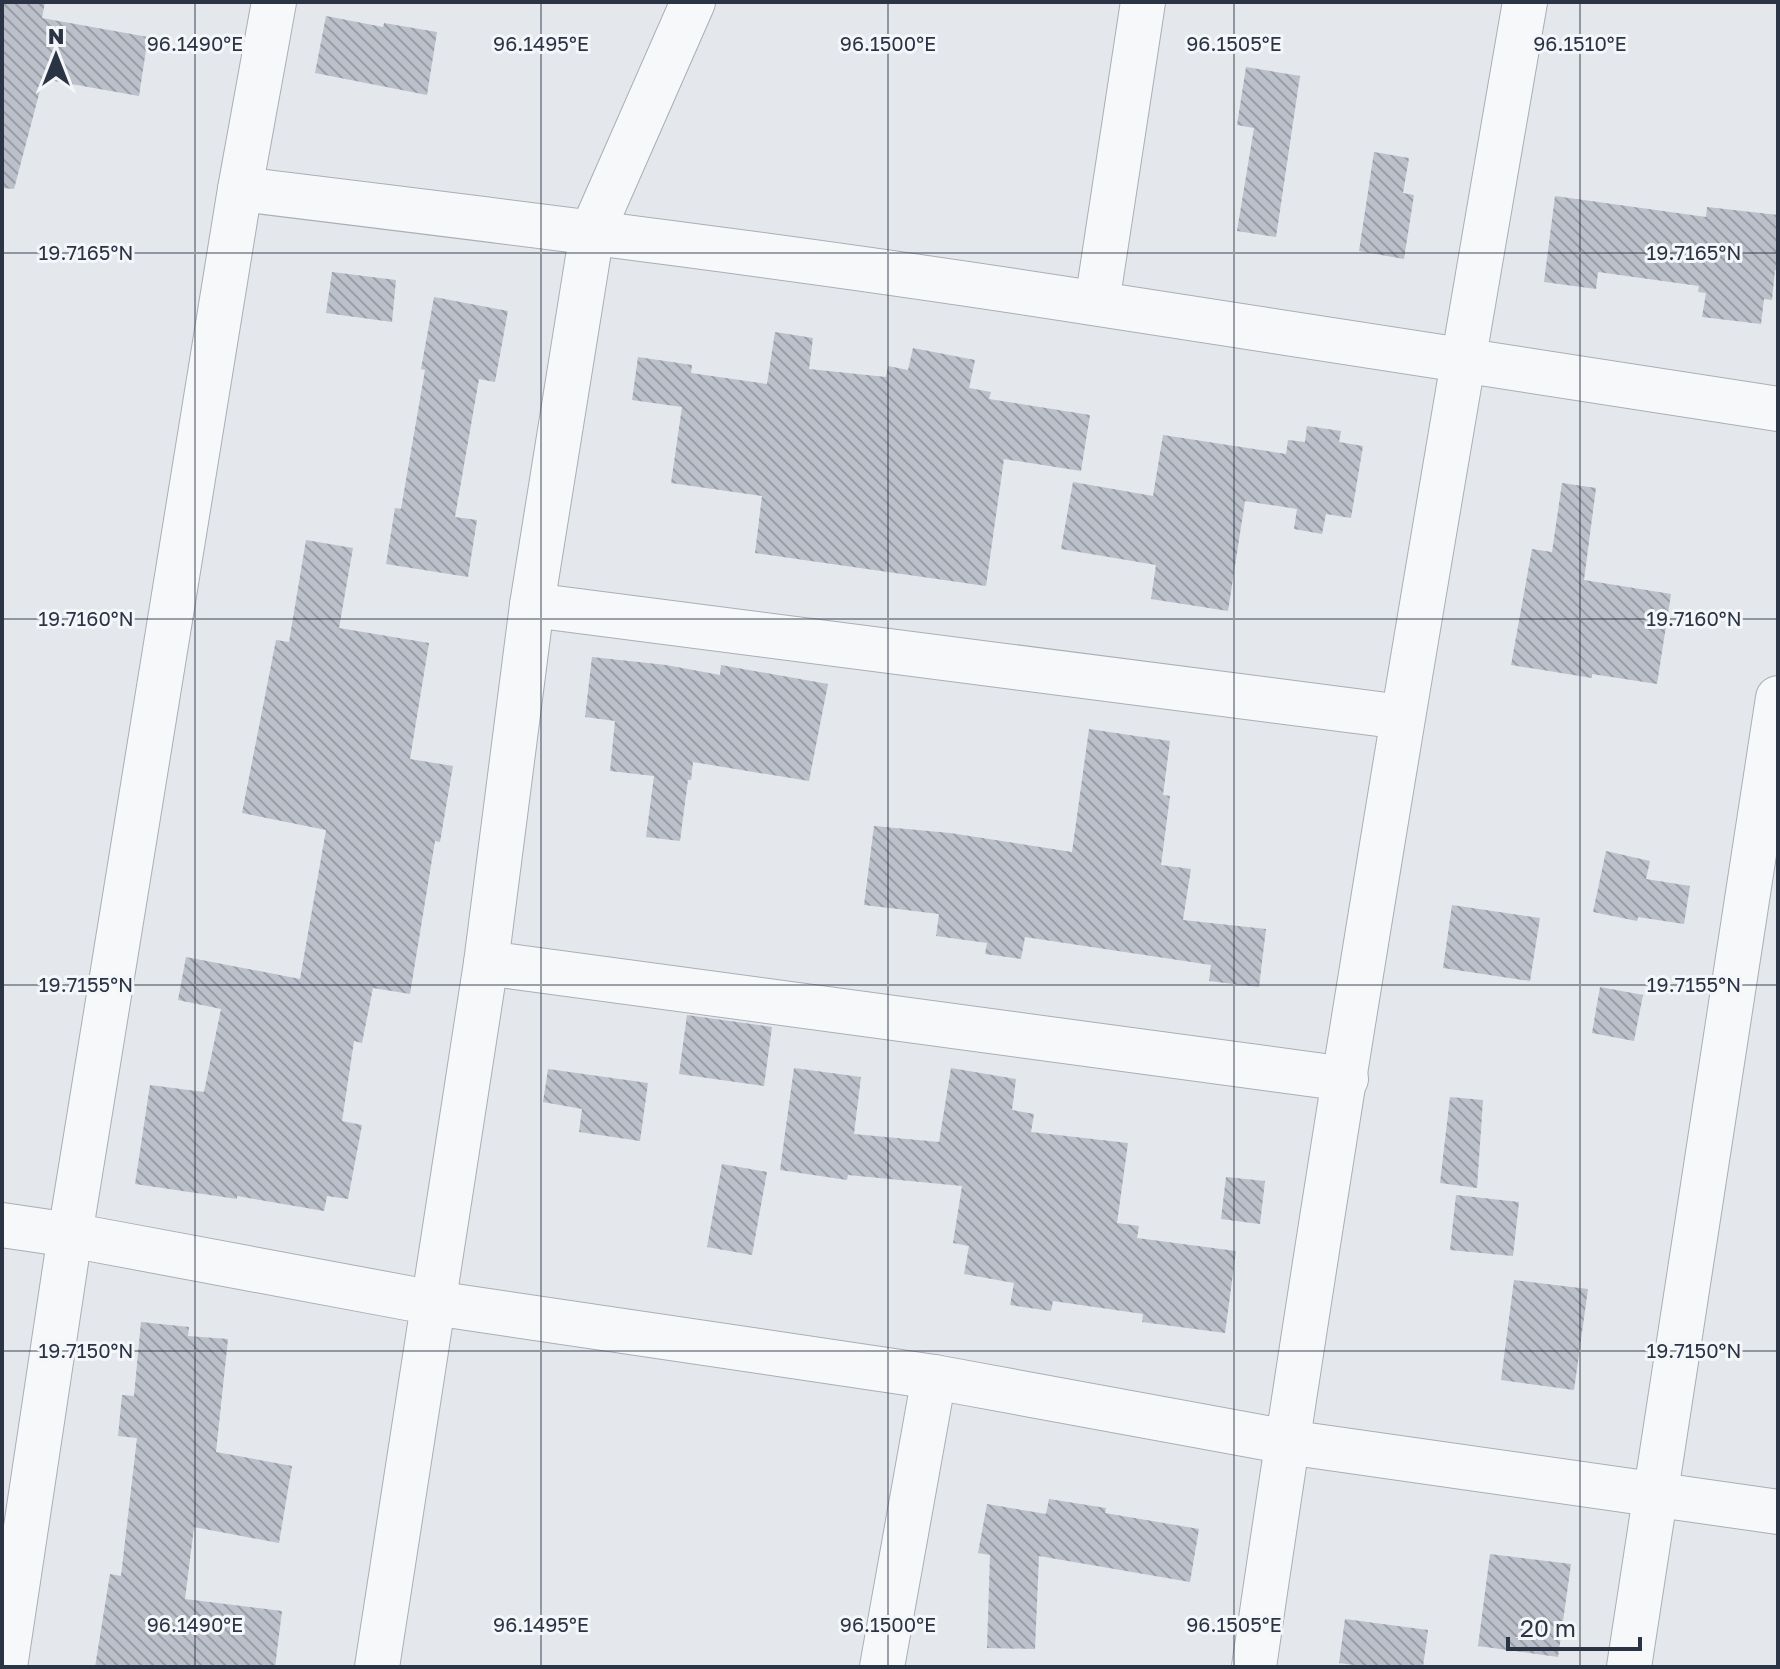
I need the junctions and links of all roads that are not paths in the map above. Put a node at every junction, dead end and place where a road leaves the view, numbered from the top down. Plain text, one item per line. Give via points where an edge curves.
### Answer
1 (274, 2) edge
2 (693, 2) edge
3 (1143, 2) edge
4 (1525, 2) edge
5 (240, 189) junction
6 (592, 232) junction
7 (1097, 303) junction
8 (1463, 362) junction
9 (1778, 409) edge
10 (532, 605) junction
11 (1778, 698) edge
12 (1402, 717) junction
13 (486, 963) junction
14 (1346, 1079) junction
15 (2, 1225) edge
16 (70, 1235) junction
17 (434, 1303) junction
18 (934, 1377) junction
19 (1287, 1442) junction
20 (1657, 1494) junction
21 (1778, 1512) edge
22 (5, 1667) edge
23 (377, 1667) edge
24 (882, 1667) edge
25 (1254, 1667) edge
26 (1629, 1667) edge

1 - 5 street
2 - 6 street
3 - 7 street
4 - 8 street
5 - 6 street
5 - 16 street
6 - 7 street
6 - 10 street
7 - 8 street
8 - 9 street
8 - 12 street
10 - 12 street
10 - 13 street
11 - 20 street
12 - 14 street
13 - 14 street
13 - 17 street
14 - 19 street
15 - 16 street
16 - 17 street
16 - 22 street
17 - 18 street
17 - 23 street
18 - 19 street
18 - 24 street
19 - 20 street
19 - 25 street
20 - 21 street
20 - 26 street

